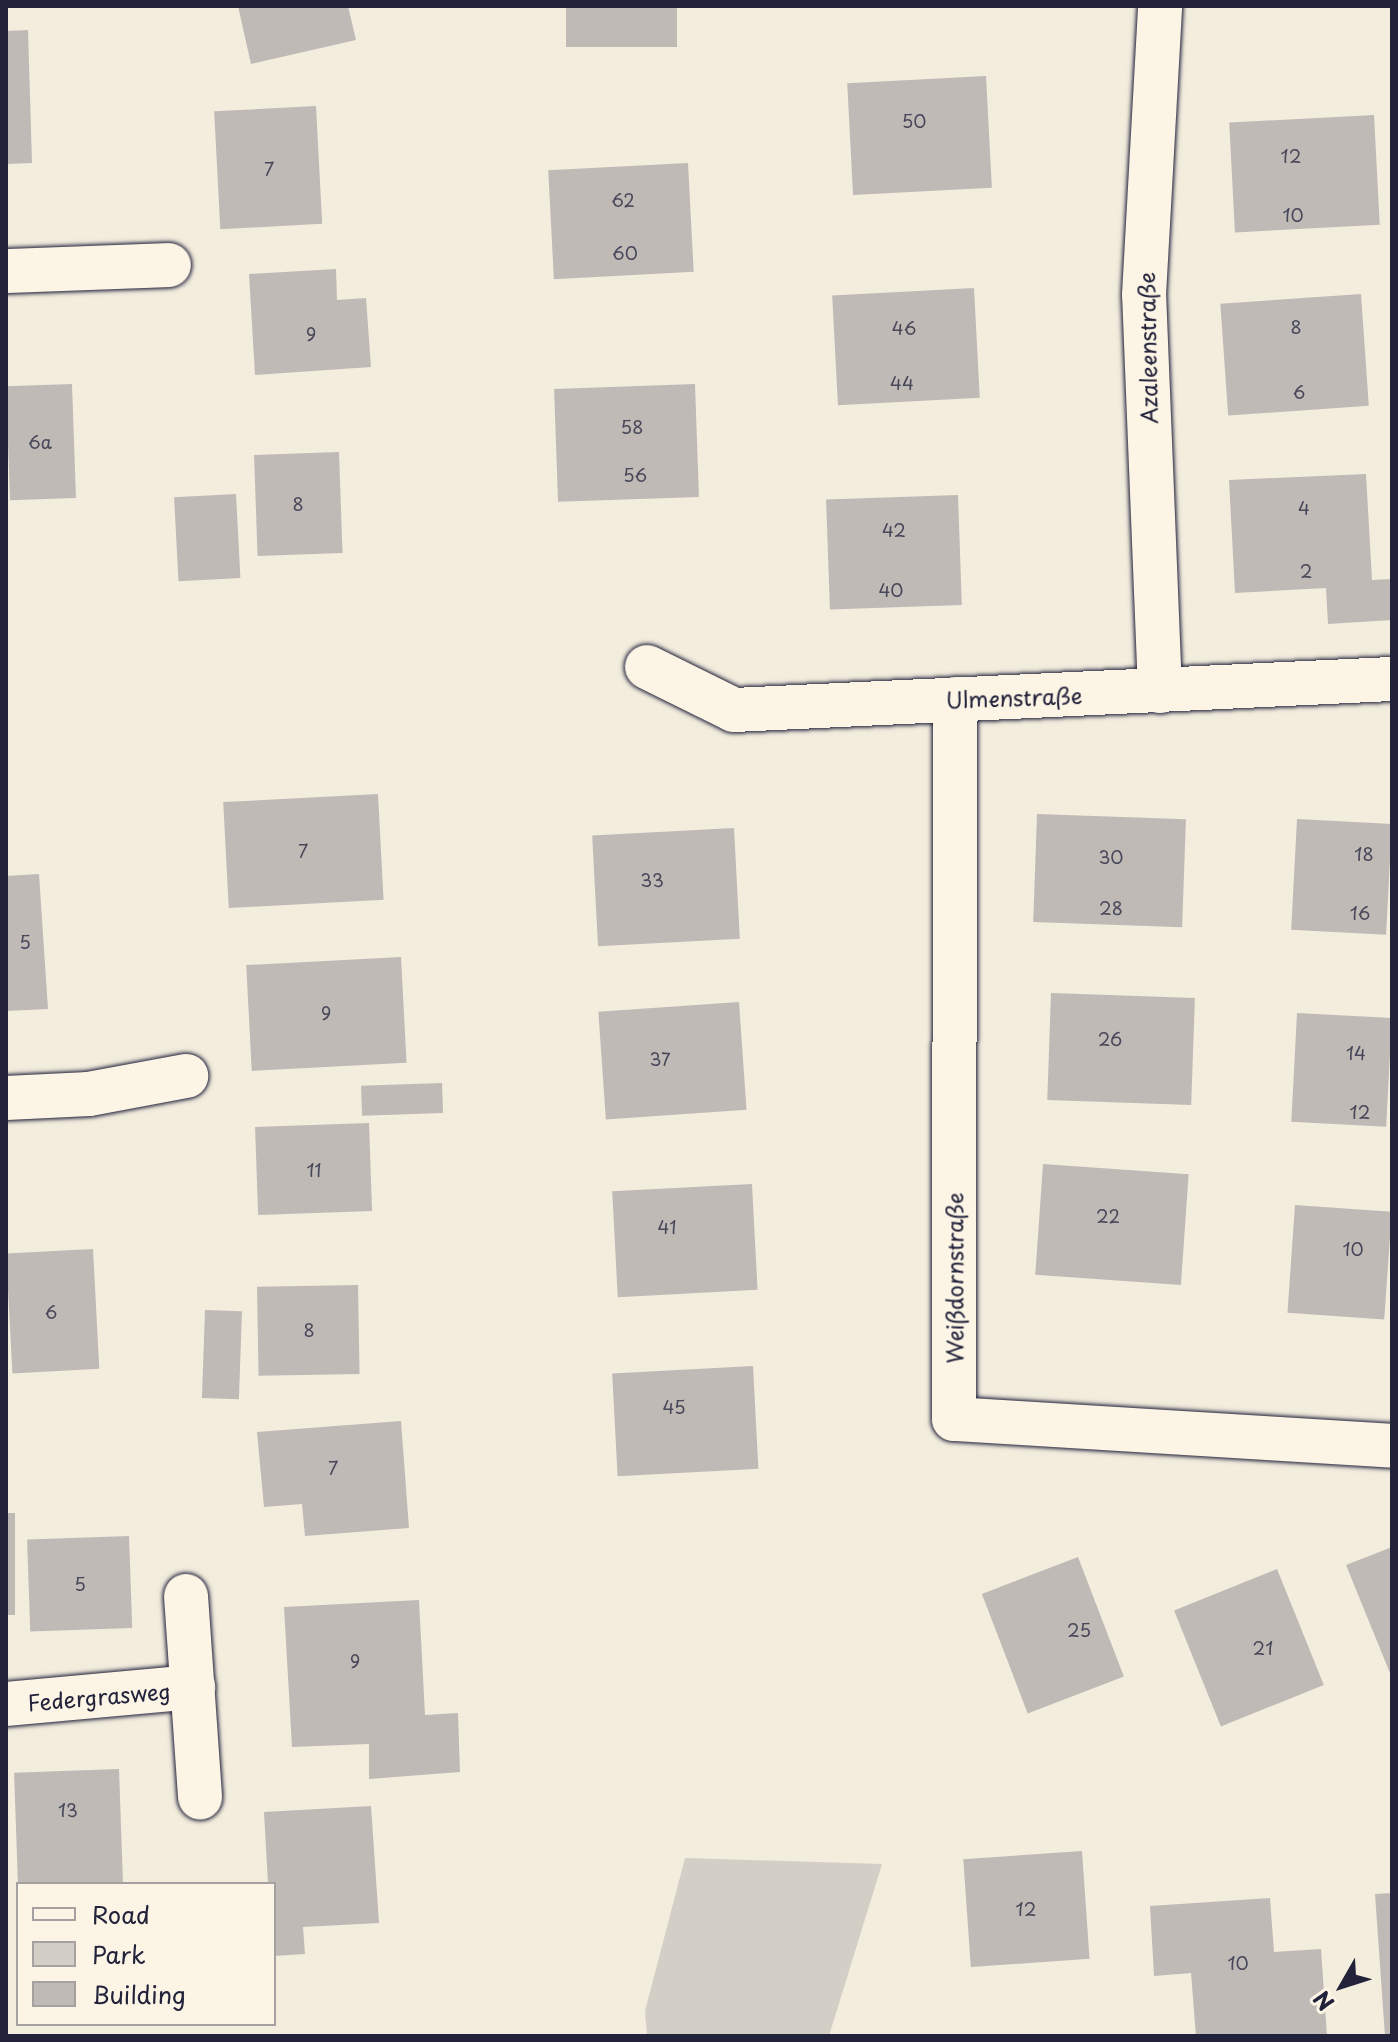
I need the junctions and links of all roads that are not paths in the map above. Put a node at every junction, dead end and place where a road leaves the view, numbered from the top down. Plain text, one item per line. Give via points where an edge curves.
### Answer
1 (1160, 6) edge
2 (169, 265) dead end
3 (6, 271) edge
4 (647, 667) dead end
5 (1392, 679) edge
6 (1160, 691) junction
7 (955, 699) junction
8 (186, 1076) dead end
9 (6, 1098) edge
10 (1392, 1446) edge
11 (186, 1596) dead end
12 (193, 1687) junction
13 (6, 1704) edge
14 (200, 1798) dead end

1 - 6 street, Azaleenstraße via 1144,295
2 - 3 street
4 - 7 street, Ulmenstraße via 734,710
5 - 6 street, Ulmenstraße
6 - 7 street, Ulmenstraße
7 - 10 street, Weißdornstraße via 954,1419
8 - 9 street via 89,1094
11 - 12 street, Federgrasweg
12 - 13 street, Federgrasweg
12 - 14 street, Federgrasweg

